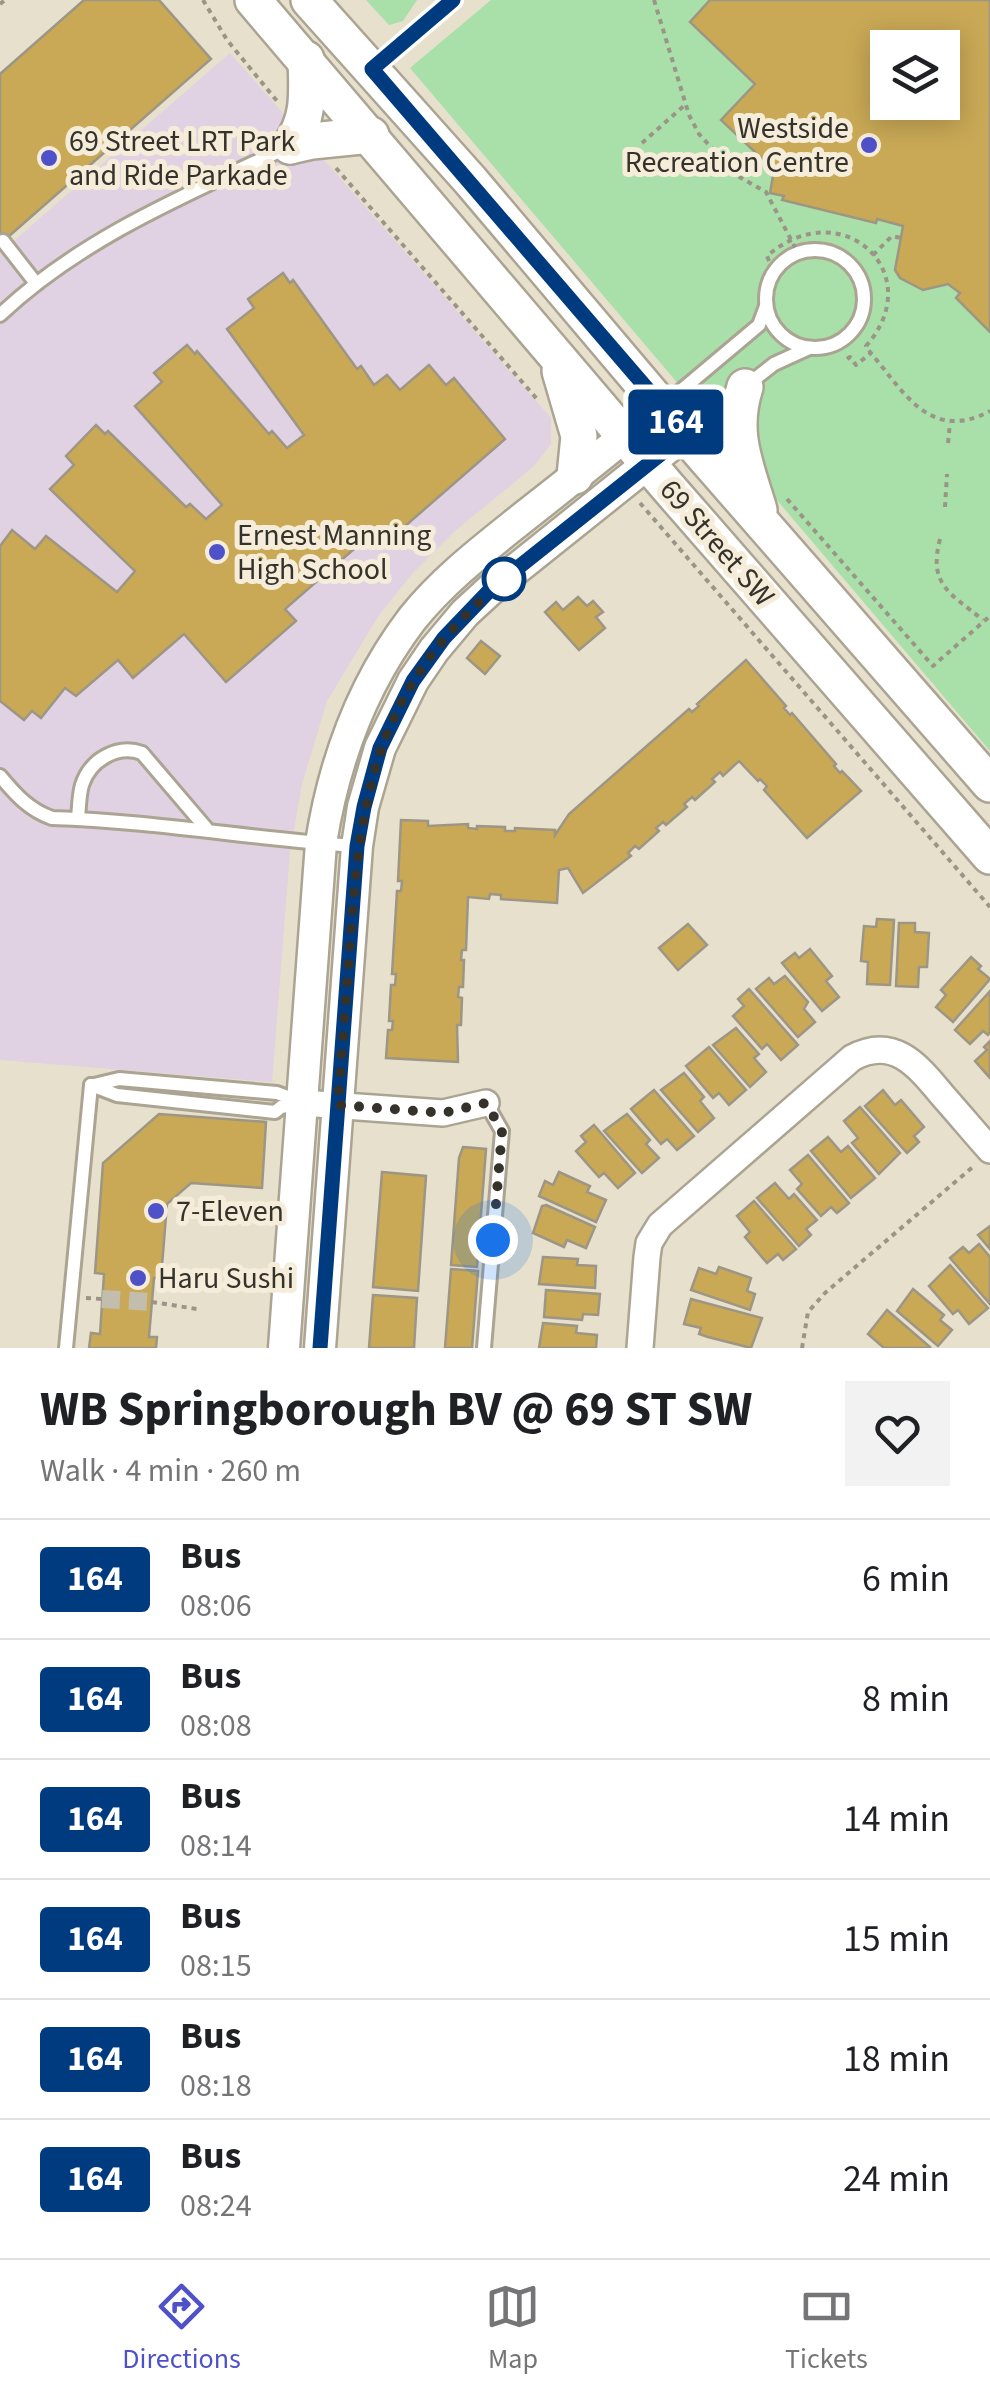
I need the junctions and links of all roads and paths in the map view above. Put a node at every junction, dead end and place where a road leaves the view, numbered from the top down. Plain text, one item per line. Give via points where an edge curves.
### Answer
1 (203, 0) edge
2 (253, 0) edge
3 (309, 0) edge
4 (453, 0) edge
5 (654, 0) edge
6 (306, 59) junction
7 (372, 69) junction
8 (277, 101) dead end
9 (686, 104) junction
10 (371, 135) junction
11 (642, 143) dead end
12 (290, 146) junction
13 (330, 161) dead end
14 (901, 238) dead end
15 (791, 239) junction
16 (3, 242) dead end
17 (798, 253) junction
18 (874, 255) junction
19 (769, 261) dead end
20 (35, 282) junction
21 (766, 306) junction
22 (0, 315) edge
23 (809, 348) junction
24 (553, 352) junction
25 (871, 353) junction
26 (846, 359) dead end
27 (745, 387) junction
28 (662, 406) junction
29 (544, 408) dead end
30 (990, 410) edge
31 (950, 422) junction
32 (686, 434) junction
33 (626, 436) junction
34 (948, 443) dead end
35 (648, 463) junction
36 (947, 474) dead end
37 (576, 476) junction
38 (776, 486) dead end
39 (638, 501) dead end
40 (945, 507) dead end
41 (762, 521) junction
42 (940, 538) dead end
43 (990, 616) edge
44 (983, 620) junction
45 (356, 712) junction
46 (389, 727) junction
47 (0, 776) edge
48 (990, 784) edge
49 (78, 818) junction
50 (206, 828) junction
51 (321, 844) junction
52 (357, 846) junction
53 (990, 856) edge
54 (990, 908) edge
55 (302, 1103) junction
56 (486, 1103) joint
57 (338, 1105) junction
58 (986, 1155) edge
59 (152, 1302) tunnel mouth
60 (197, 1308) dead end
61 (66, 1348) edge
62 (284, 1348) edge
63 (320, 1348) edge
64 (484, 1348) edge
65 (640, 1348) edge
66 (802, 1348) edge

1 - 8 path
2 - 6 main road, 69 Street SW
3 - 7 main road, 69 Street SW
4 - 7 lane
5 - 9 path
6 - 10 main road, 69 Street SW
6 - 12 main road via 307,112
7 - 28 main road, 69 Street SW
9 - 11 path
9 - 15 path via 707,146 766,192
10 - 12 main road
10 - 24 main road, 69 Street SW
12 - 20 lane via 166,204
13 - 29 path
14 - 18 path via 892,236
15 - 17 path
15 - 18 path via 816,231 842,234
15 - 19 path
16 - 20 lane
17 - 21 lane via 775,271
17 - 23 lane via 842,258 861,282 864,298 845,338
18 - 25 path via 888,295 883,323 866,346
20 - 22 lane
21 - 23 lane via 780,335
21 - 28 lane via 759,325
23 - 27 lane
24 - 33 main road, 69 Street SW
24 - 37 main road via 577,420
25 - 26 path via 856,365
25 - 31 path via 927,415
27 - 32 lane
27 - 41 main road via 738,441
28 - 32 main road, 69 Street SW
28 - 33 street
30 - 31 path
31 - 34 path
32 - 35 street
32 - 41 main road, 69 Street SW
33 - 35 main road, 69 Street SW
33 - 37 street
35 - 46 street via 465,613 413,681
35 - 53 main road, 69 Street SW
36 - 40 path
37 - 45 street via 436,594 401,635
38 - 44 path via 933,666
39 - 54 path
41 - 48 main road, 69 Street SW
42 - 44 path via 936,576
43 - 44 path
45 - 46 street
45 - 51 street
46 - 52 street
47 - 49 lane via 38,812
49 - 50 lane
49 - 50 lane via 82,784 96,762 130,749 142,754
50 - 51 lane
51 - 52 lane
51 - 55 street
52 - 57 street
55 - 57 street
55 - 61 lane via 277,1093 118,1079 91,1085
55 - 62 street
56 - 57 street via 443,1113
56 - 64 lane via 502,1131
57 - 63 street
58 - 65 street via 914,1062 882,1049 852,1058 660,1225 649,1243
58 - 66 path via 825,1293 808,1312
59 - 60 path

